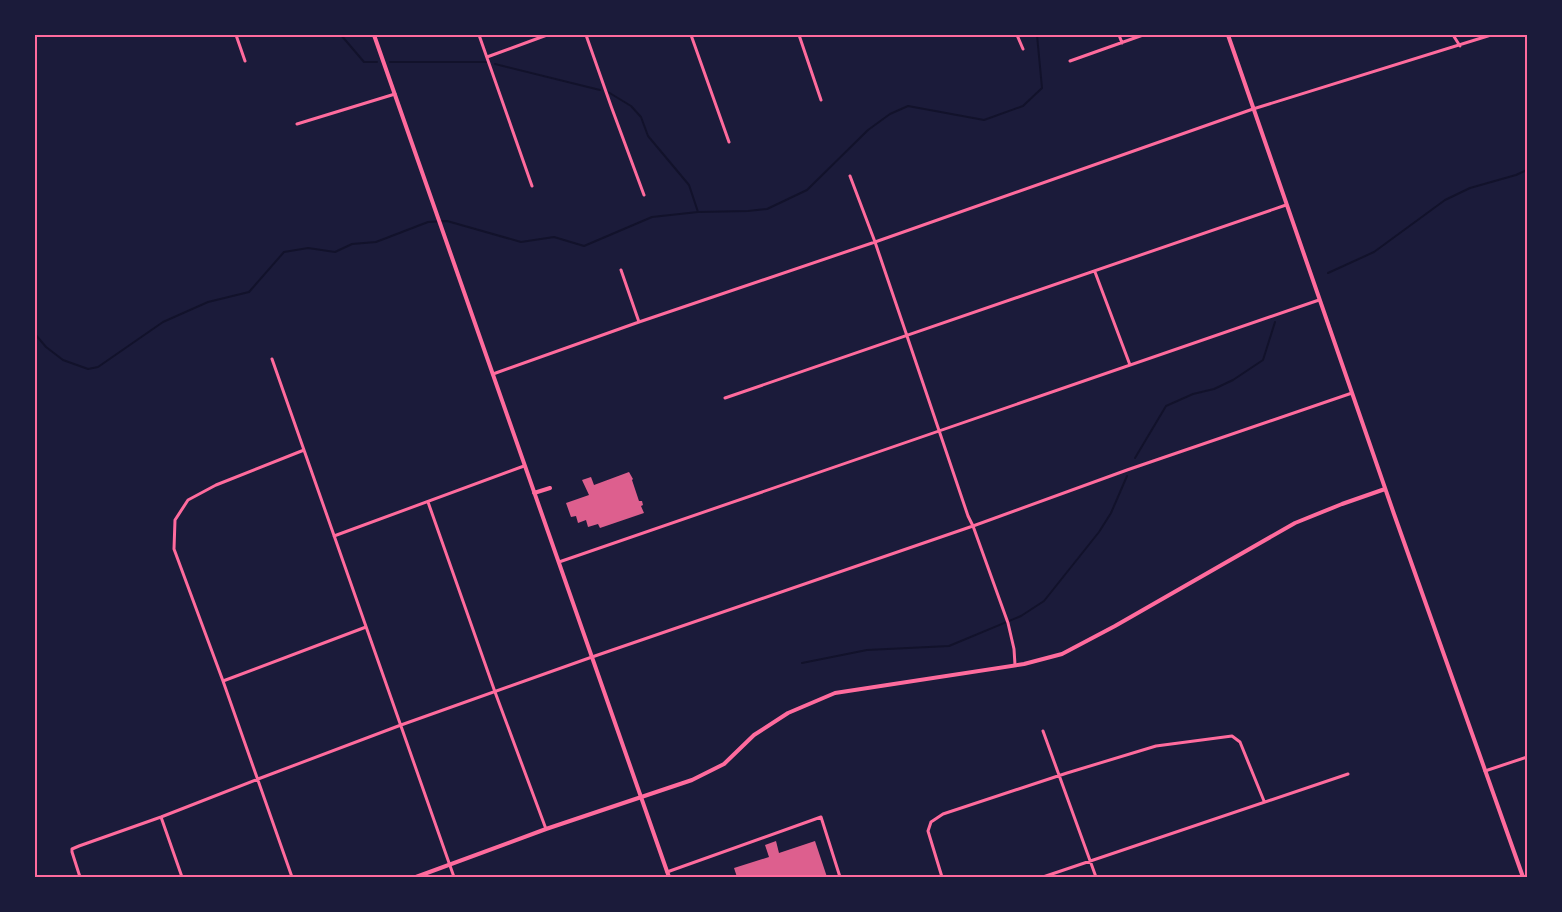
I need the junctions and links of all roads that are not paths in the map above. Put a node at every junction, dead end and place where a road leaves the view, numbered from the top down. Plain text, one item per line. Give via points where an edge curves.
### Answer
1 (236, 35) edge
2 (374, 35) edge
3 (479, 35) edge
4 (547, 35) edge
5 (586, 35) edge
6 (691, 35) edge
7 (799, 35) edge
8 (1017, 35) edge
9 (1119, 35) edge
10 (1144, 35) edge
11 (1228, 35) edge
12 (1453, 35) edge
13 (1491, 35) edge
14 (1122, 43) junction
15 (1460, 46) junction
16 (1023, 49) dead end
17 (487, 57) junction
18 (245, 61) dead end
19 (1070, 61) dead end
20 (395, 94) junction
21 (821, 100) dead end
22 (1253, 109) junction
23 (296, 124) dead end
24 (730, 142) dead end
25 (850, 176) dead end
26 (532, 186) dead end
27 (644, 196) dead end
28 (1286, 205) junction
29 (875, 242) junction
30 (622, 270) dead end
31 (1095, 272) junction
32 (1319, 300) junction
33 (639, 322) junction
34 (907, 336) junction
35 (272, 359) dead end
36 (1130, 365) junction
37 (492, 374) junction
38 (1352, 393) junction
39 (725, 398) dead end
40 (938, 431) junction
41 (304, 450) junction
42 (524, 466) junction
43 (550, 488) dead end
44 (1385, 488) junction
45 (534, 493) junction
46 (428, 502) junction
47 (973, 526) junction
48 (334, 536) junction
49 (559, 562) junction
50 (366, 627) junction
51 (592, 657) junction
52 (1015, 665) junction
53 (223, 681) junction
54 (495, 692) junction
55 (401, 725) junction
56 (1042, 731) dead end
57 (1527, 757) edge
58 (1485, 771) junction
59 (1348, 774) dead end
60 (1059, 776) junction
61 (258, 778) junction
62 (642, 796) junction
63 (1264, 801) junction
64 (161, 817) junction
65 (546, 829) junction
66 (1090, 860) junction
67 (450, 866) junction
68 (667, 872) junction
69 (80, 877) edge
70 (182, 877) edge
71 (292, 877) edge
72 (416, 877) edge
73 (454, 877) edge
74 (669, 877) edge
75 (840, 877) edge
76 (942, 877) edge
77 (1044, 877) edge
78 (1096, 877) edge
79 (1523, 877) edge

1 - 18 street
2 - 20 main road
3 - 17 street
4 - 17 street
5 - 27 street
6 - 24 street
7 - 21 street
8 - 16 street
9 - 14 street
10 - 14 street
11 - 22 main road
12 - 15 street
13 - 15 street
14 - 19 street
15 - 22 street
17 - 26 street
20 - 23 street
20 - 37 main road
22 - 28 main road
22 - 29 street
25 - 29 street
28 - 31 street
28 - 32 main road
29 - 33 street
29 - 34 street
30 - 33 street
31 - 34 street
31 - 36 street
32 - 36 street
32 - 38 main road
33 - 37 street
34 - 39 street
34 - 40 street
35 - 41 street
36 - 40 street
37 - 42 main road
38 - 44 main road
38 - 47 street
40 - 47 street
40 - 49 street
41 - 48 street
41 - 53 street via 188,500 175,520 174,549
42 - 45 main road
42 - 46 street
43 - 45 main road
44 - 52 main road via 1295,523 1062,654
44 - 58 main road
45 - 49 main road
46 - 48 street
46 - 54 street
47 - 51 street
47 - 52 street via 1008,624
48 - 50 street
49 - 51 main road
50 - 53 street
50 - 55 street
51 - 54 street
51 - 62 main road
52 - 62 main road via 835,693 788,713 754,735 724,764 692,780
53 - 61 street
54 - 55 street
54 - 65 street
55 - 61 street
55 - 67 street
56 - 60 street
57 - 58 street
58 - 79 main road
59 - 63 street
60 - 63 street via 1156,746 1232,736 1240,742
60 - 66 street
60 - 76 street via 943,814 931,822 928,831
61 - 64 street
61 - 71 street
62 - 65 main road
62 - 68 main road
63 - 66 street
64 - 69 street via 72,849
64 - 70 street
65 - 67 main road
66 - 77 street
66 - 78 street
67 - 72 main road
67 - 73 street
68 - 74 main road
68 - 75 street via 821,817

